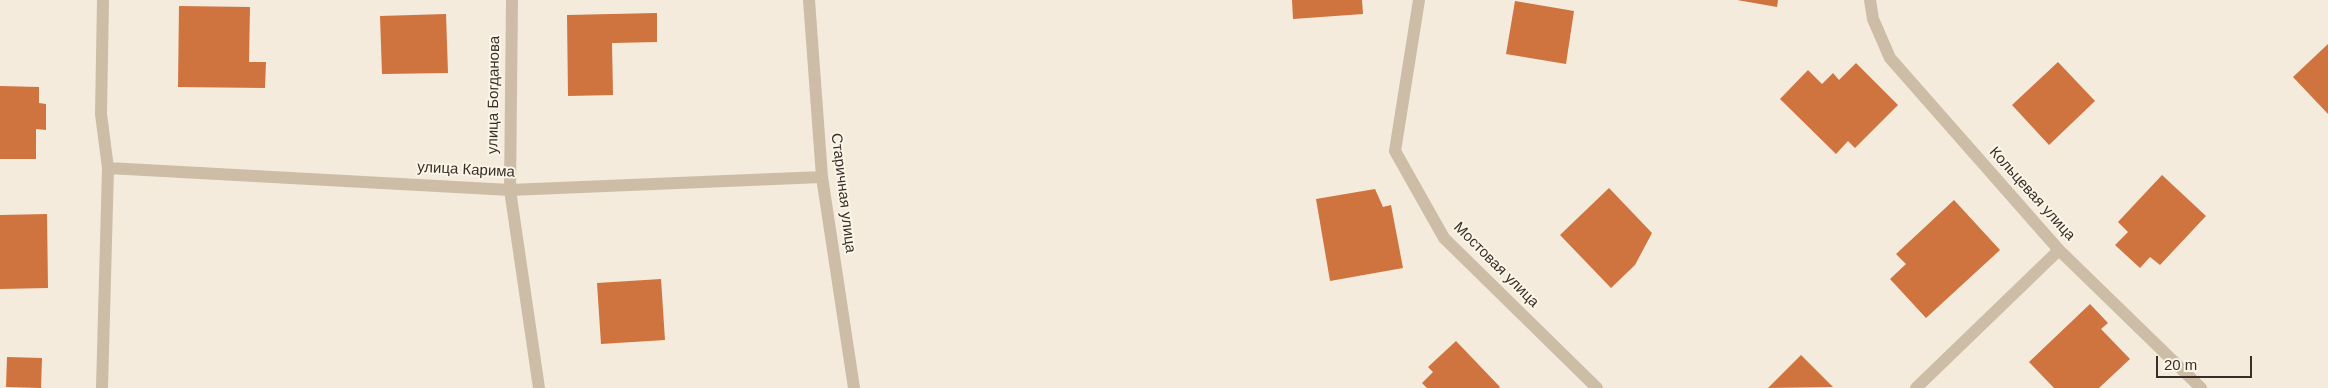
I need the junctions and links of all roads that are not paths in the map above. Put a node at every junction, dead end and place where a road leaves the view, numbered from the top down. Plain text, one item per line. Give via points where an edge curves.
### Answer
1 (103, 0) edge
2 (512, 0) edge
3 (809, 0) edge
4 (1419, 0) edge
5 (1870, 0) edge
6 (108, 168) junction
7 (822, 177) junction
8 (510, 190) junction
9 (2059, 250) junction
10 (102, 388) edge
11 (539, 388) edge
12 (854, 388) edge
13 (1598, 388) edge
14 (1916, 388) edge
15 (2202, 388) edge

1 - 6 street via 101,114
2 - 8 street, улица Богданова
3 - 7 street, Старичная улица
4 - 13 street, Мостовая улица via 1395,151 1444,238
5 - 9 street, Кольцевая улица via 1873,19 1890,58
6 - 8 street, улица Карима
6 - 10 street
7 - 8 street, улица Карима
7 - 12 street, Старичная улица
8 - 11 street, улица Богданова
9 - 14 street
9 - 15 street, Кольцевая улица

